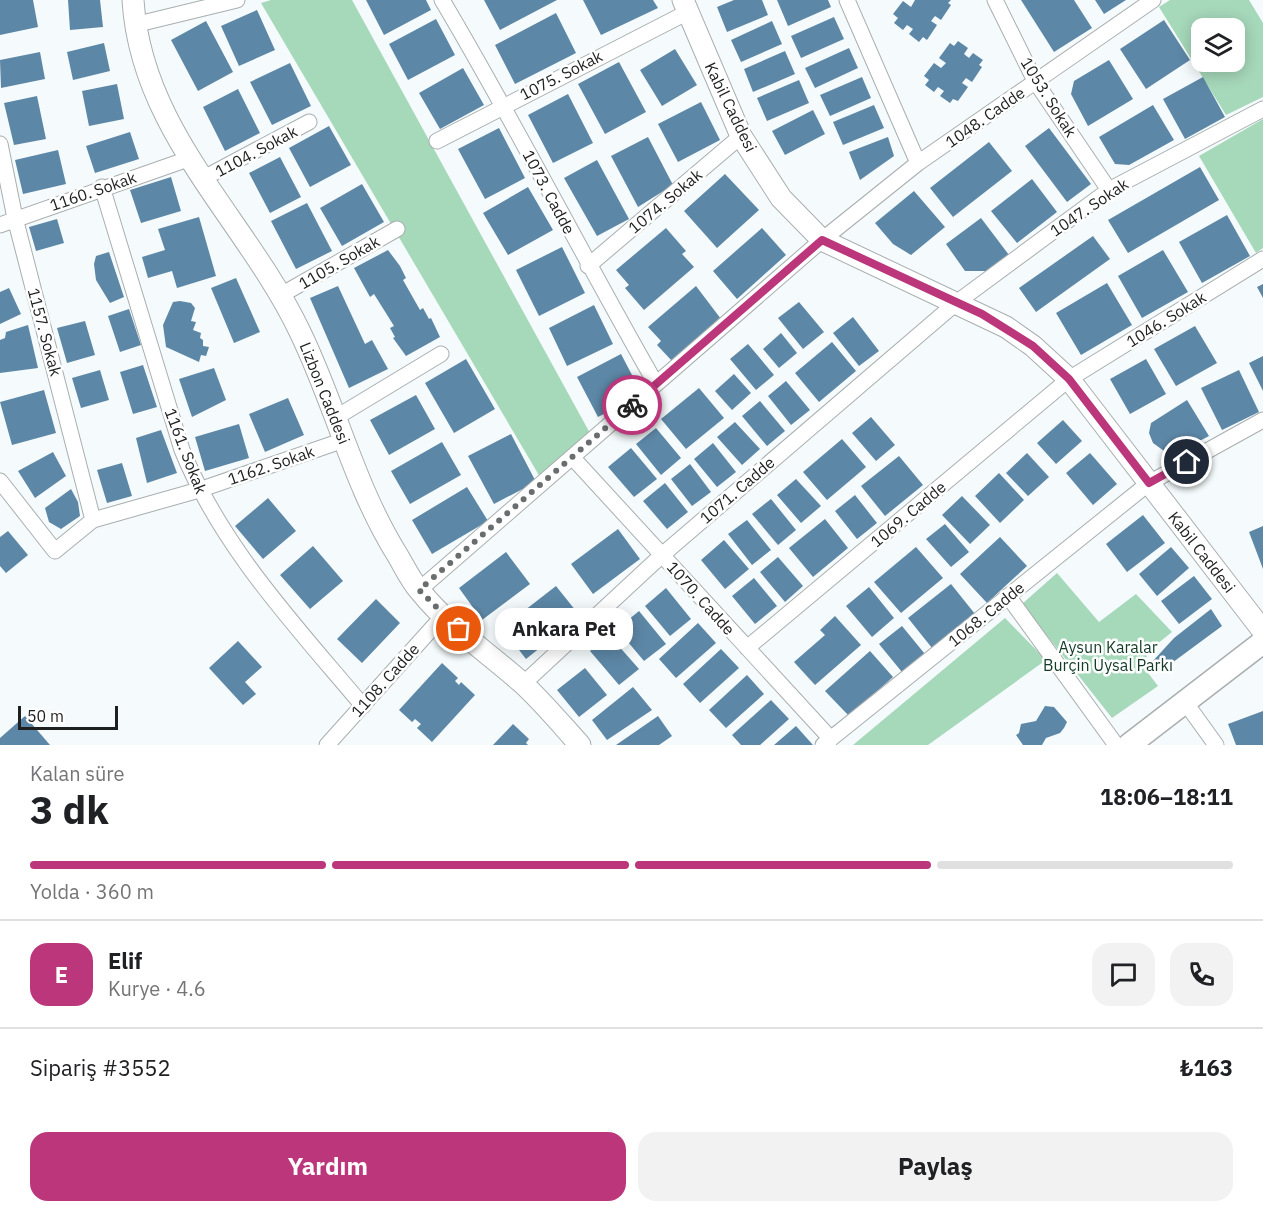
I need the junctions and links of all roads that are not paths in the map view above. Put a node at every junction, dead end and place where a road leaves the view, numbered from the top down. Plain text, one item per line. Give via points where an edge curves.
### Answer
1 (133, 0) edge
2 (237, 0) edge
3 (442, 0) edge
4 (847, 0) edge
5 (995, 0) edge
6 (1153, 0) edge
7 (685, 6) edge
8 (134, 25) junction
9 (1035, 81) junction
10 (504, 104) junction
11 (1263, 109) edge
12 (309, 122) dead end
13 (741, 136) junction
14 (437, 141) dead end
15 (0, 144) edge
16 (188, 159) junction
17 (918, 163) junction
18 (202, 179) junction
19 (102, 187) junction
20 (1109, 190) junction
21 (15, 218) junction
22 (0, 225) edge
23 (397, 229) dead end
24 (822, 240) junction
25 (1263, 259) edge
26 (588, 266) junction
27 (281, 295) junction
28 (956, 303) junction
29 (441, 354) dead end
30 (1069, 379) junction
31 (656, 384) junction
32 (335, 418) junction
33 (1263, 420) edge
34 (344, 440) junction
35 (572, 457) junction
36 (0, 481) edge
37 (1149, 483) junction
38 (198, 490) junction
39 (93, 520) junction
40 (662, 555) junction
41 (419, 590) junction
42 (1008, 596) junction
43 (443, 616) junction
44 (1263, 631) edge
45 (1263, 642) edge
46 (747, 648) junction
47 (523, 684) junction
48 (1185, 702) junction
49 (363, 706) junction
50 (827, 742) edge
51 (327, 745) edge
52 (580, 745) edge
53 (1116, 745) edge
54 (1129, 745) edge
55 (1216, 745) edge

1 - 8 main road, Lizbon Caddesi
2 - 8 street
3 - 10 street, 1073. Cadde
4 - 17 street
5 - 9 street, 1053. Sokak
6 - 9 street, 1048. Cadde
7 - 10 street, 1075. Sokak
7 - 13 main road, Kabil Caddesi
8 - 16 main road, Lizbon Caddesi via 160,107
9 - 17 street, 1048. Cadde
9 - 20 street, 1053. Sokak
10 - 14 street, 1075. Sokak
10 - 26 street, 1073. Cadde
11 - 20 street, 1047. Sokak
12 - 18 street, 1104. Sokak
13 - 24 main road, Kabil Caddesi via 781,198
13 - 26 street, 1074. Sokak
15 - 21 street, 1157. Sokak
16 - 18 main road, Lizbon Caddesi
16 - 19 street, 1160. Sokak
17 - 24 street, 1048. Cadde
18 - 27 main road, Lizbon Caddesi
19 - 21 street, 1160. Sokak
19 - 38 street, 1161. Sokak via 182,450
20 - 28 street, 1047. Sokak
21 - 22 street, 1160. Sokak
21 - 39 street, 1157. Sokak
23 - 27 street, 1105. Sokak
24 - 28 main road, Kabil Caddesi
24 - 31 street, 1048. Cadde
25 - 30 street, 1046. Sokak
26 - 31 street, 1073. Cadde
27 - 32 main road, Lizbon Caddesi via 301,333
28 - 30 main road, Kabil Caddesi via 1006,327
28 - 40 street, 1071. Cadde
29 - 32 street
30 - 37 main road, Kabil Caddesi
30 - 46 street, 1069. Cadde
31 - 35 street, 1048. Cadde
32 - 34 main road, Lizbon Caddesi
33 - 37 street, 1068. Cadde
34 - 38 street, 1162. Sokak
34 - 41 main road, Lizbon Caddesi via 381,530
35 - 40 street, 1070. Cadde
35 - 41 street, 1048. Cadde
36 - 39 street via 55,551
37 - 42 street, 1068. Cadde
37 - 44 main road, Kabil Caddesi
38 - 39 street, 1162. Sokak
38 - 49 street, 1161. Sokak via 244,564
40 - 46 street, 1070. Cadde
40 - 47 street, 1071. Cadde
41 - 43 main road, Lizbon Caddesi
42 - 50 street, 1068. Cadde
42 - 53 street
43 - 47 main road, Lizbon Caddesi
43 - 49 street, 1108. Cadde
45 - 48 main road
46 - 50 street, 1070. Cadde
47 - 52 main road, Lizbon Caddesi
48 - 54 main road
48 - 55 street
49 - 51 street, 1108. Cadde

